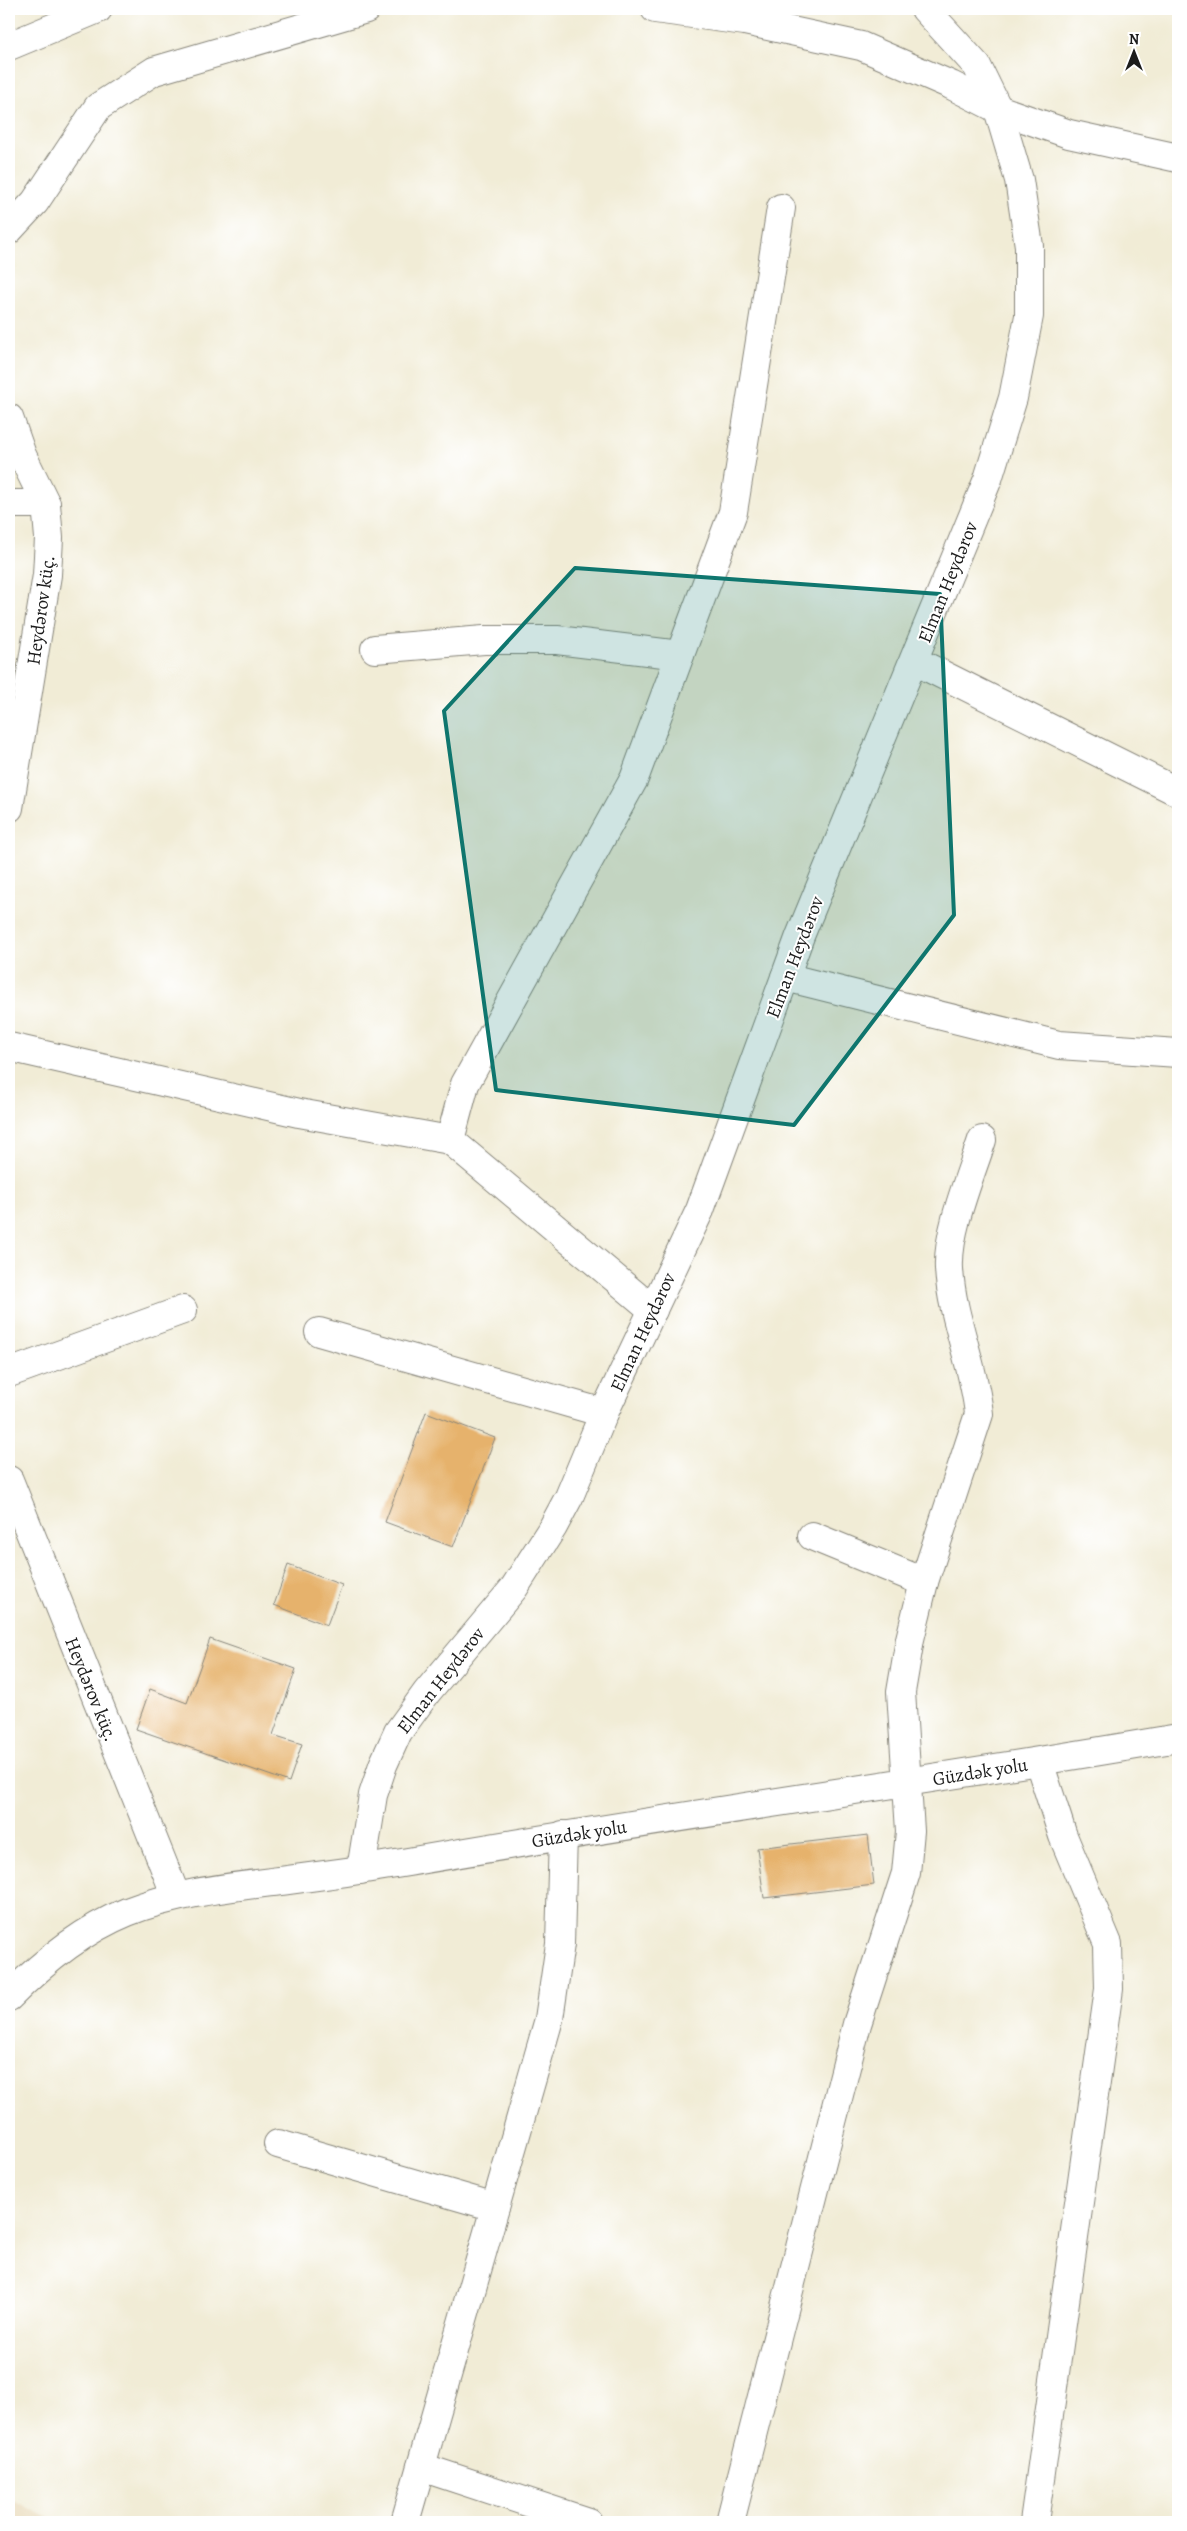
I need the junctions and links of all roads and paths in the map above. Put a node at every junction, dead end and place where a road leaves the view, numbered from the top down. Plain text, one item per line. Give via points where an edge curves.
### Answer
1 (98, 9) edge
2 (366, 9) edge
3 (655, 9) edge
4 (925, 9) edge
5 (9, 46) edge
6 (998, 109) junction
7 (1178, 158) edge
8 (782, 208) dead end
9 (9, 230) edge
10 (9, 418) edge
11 (9, 504) edge
12 (46, 504) junction
13 (375, 649) dead end
14 (680, 655) junction
15 (915, 661) junction
16 (1178, 792) edge
17 (9, 808) edge
18 (785, 977) junction
19 (9, 1047) edge
20 (1178, 1053) edge
21 (450, 1140) junction
22 (982, 1140) dead end
23 (183, 1310) dead end
24 (653, 1310) junction
25 (319, 1332) dead end
26 (9, 1372) edge
27 (604, 1413) junction
28 (9, 1486) edge
29 (812, 1536) dead end
30 (924, 1582) junction
31 (1178, 1738) edge
32 (1039, 1762) junction
33 (906, 1782) junction
34 (563, 1835) junction
35 (361, 1870) junction
36 (176, 1896) junction
37 (9, 1997) edge
38 (278, 2144) dead end
39 (495, 2207) junction
40 (421, 2467) junction
41 (405, 2522) edge
42 (588, 2522) edge
43 (730, 2522) edge
44 (1034, 2522) edge

1 - 5 street
2 - 9 street via 154,71 98,107 35,202
3 - 6 street via 745,21 861,46
4 - 6 street, Elman Heydərov via 977,66
6 - 7 street via 1069,134
6 - 15 street, Elman Heydərov via 1019,180 1029,246 1029,316 1013,398 988,479
8 - 14 street via 734,512
10 - 12 street, Heydərov küç. via 22,455
11 - 12 street
12 - 17 street, Heydərov küç. via 49,538 47,575
13 - 14 street via 484,640 557,640
14 - 21 street via 634,779 465,1084
15 - 16 street
15 - 18 street, Elman Heydərov
18 - 20 street via 1059,1045
18 - 24 street, Elman Heydərov via 700,1210
19 - 21 street via 299,1114
21 - 24 street
22 - 30 street via 956,1222 949,1267 953,1302 976,1386 979,1414
23 - 26 street
24 - 27 street, Elman Heydərov
25 - 27 street
27 - 35 street, Elman Heydərov via 569,1497 514,1588 427,1692 398,1732 373,1795
28 - 36 street, Heydərov küç.
29 - 30 street
30 - 33 street via 901,1692
31 - 32 street, Güzdək yolu
32 - 33 street, Güzdək yolu
32 - 44 street via 1063,1836 1108,1944 1110,1989
33 - 34 street, Güzdək yolu
33 - 43 street via 910,1831 906,1873 857,2024
34 - 35 street, Güzdək yolu
34 - 39 street via 560,1944 549,2019
35 - 36 street, Güzdək yolu
36 - 37 street, Güzdək yolu via 125,1913 75,1940
38 - 39 street
39 - 40 street
40 - 41 street
40 - 42 street

